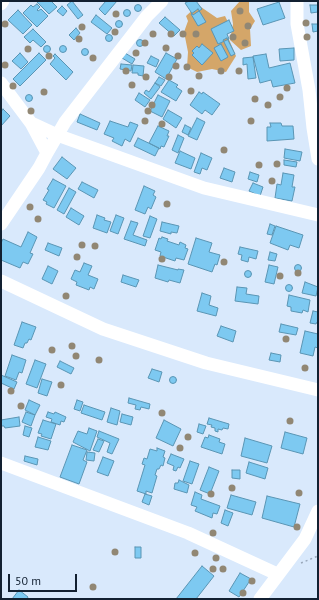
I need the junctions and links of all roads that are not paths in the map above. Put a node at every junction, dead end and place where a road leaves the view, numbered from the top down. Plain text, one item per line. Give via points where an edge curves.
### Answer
1 (3, 1) edge
2 (162, 1) edge
3 (297, 1) edge
4 (1, 4) edge
5 (1, 83) edge
6 (31, 123) junction
7 (57, 135) junction
8 (46, 153) junction
9 (318, 159) edge
10 (318, 215) edge
11 (1, 224) edge
12 (1, 281) edge
13 (318, 390) edge
14 (1, 463) edge
15 (318, 510) edge
16 (277, 574) junction
17 (260, 599) edge

1 - 4 street
2 - 7 street via 147,16
3 - 9 street via 297,24
5 - 6 street
6 - 7 street
6 - 8 street
7 - 8 street
7 - 10 street via 204,188
8 - 11 street via 40,168
12 - 13 street via 103,329 206,363
14 - 16 street via 188,533
15 - 16 street via 305,539
16 - 17 street

